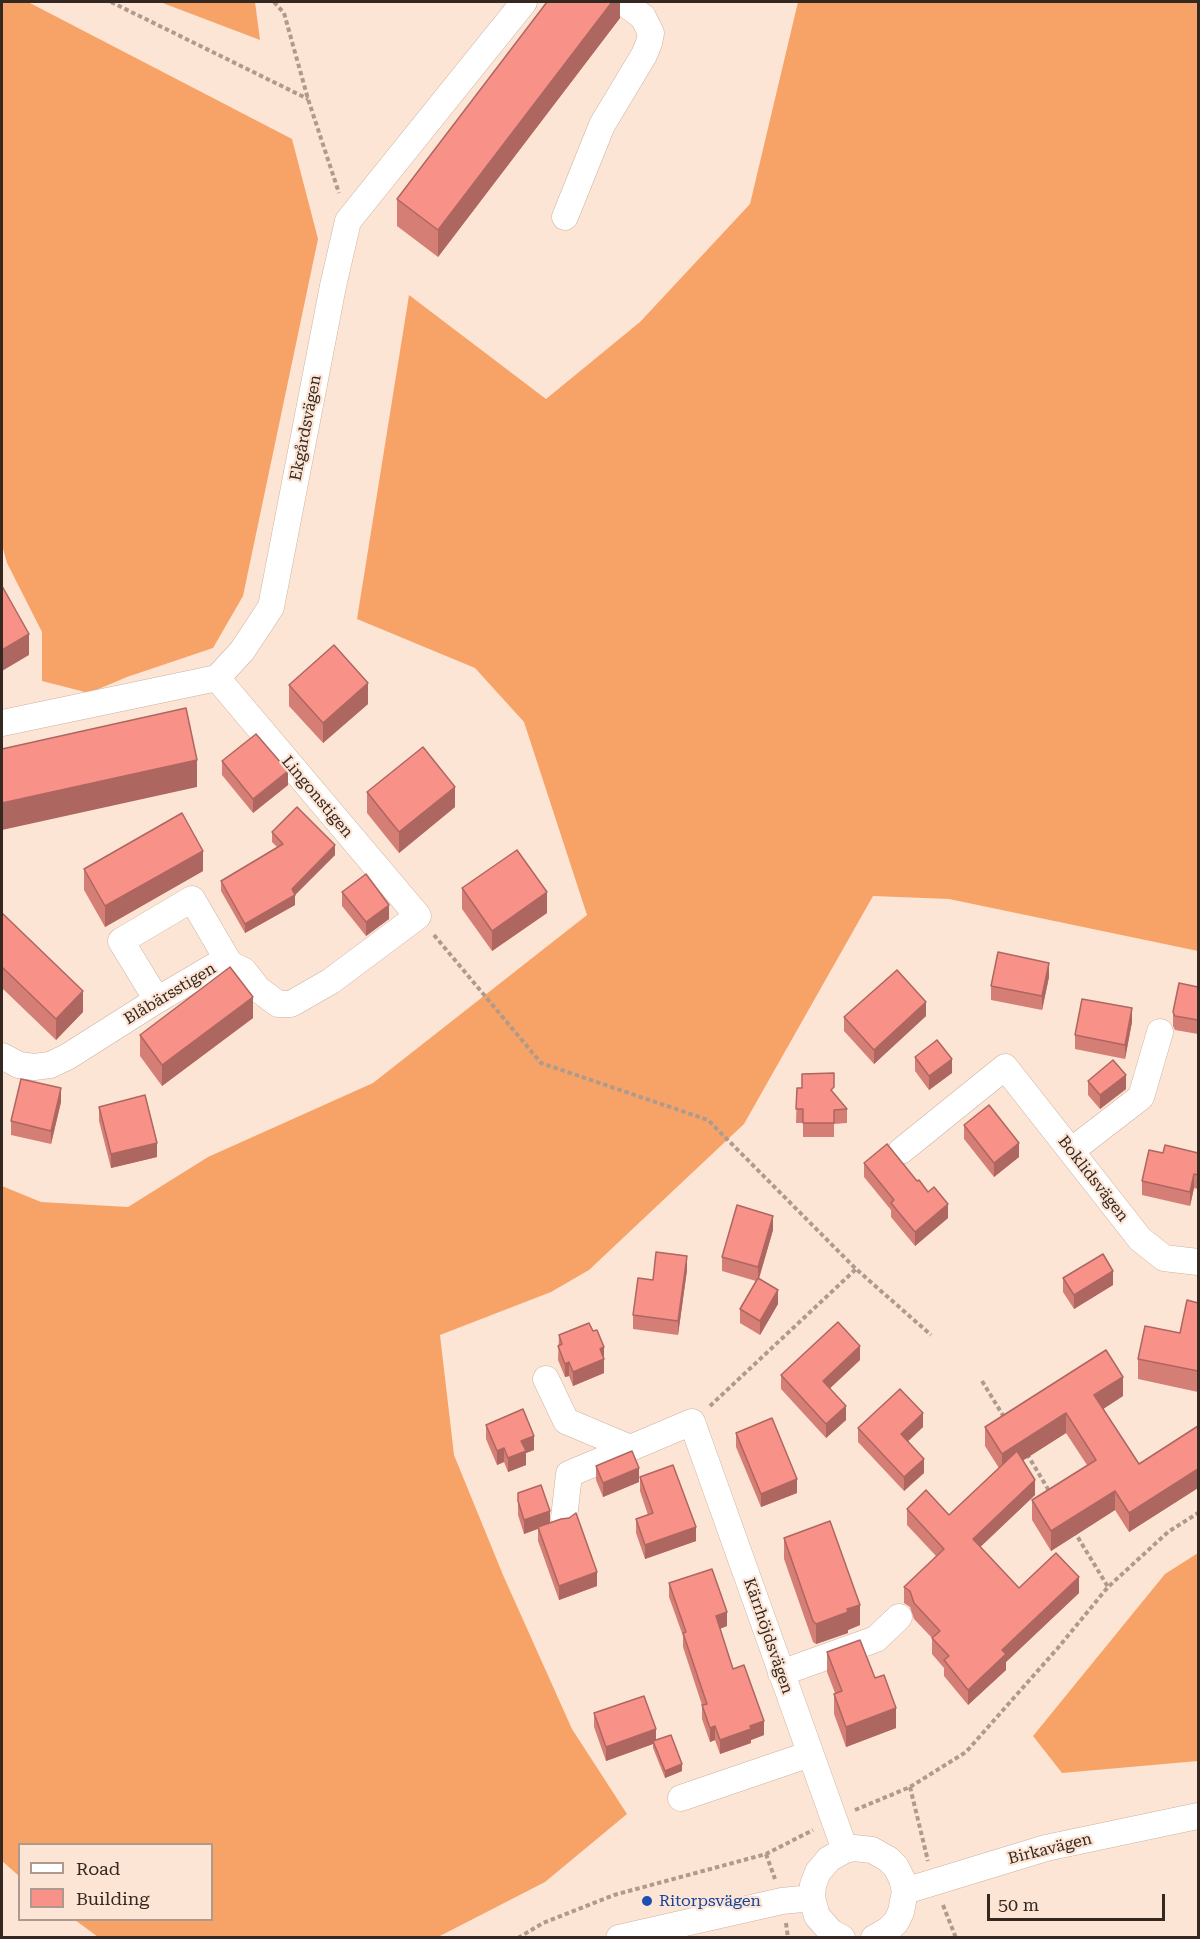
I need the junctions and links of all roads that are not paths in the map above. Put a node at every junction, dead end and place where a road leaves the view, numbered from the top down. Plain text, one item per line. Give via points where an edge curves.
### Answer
1 (524, 2) edge
2 (623, 2) edge
3 (565, 217) dead end
4 (217, 678) junction
5 (2, 723) edge
6 (418, 916) joint
7 (230, 964) junction
8 (157, 1000) junction
9 (1160, 1032) dead end
10 (2, 1056) edge
11 (901, 1151) dead end
12 (1071, 1151) junction
13 (1198, 1263) edge
14 (546, 1379) dead end
15 (630, 1448) junction
16 (564, 1518) edge
17 (899, 1617) dead end
18 (781, 1673) junction
19 (810, 1754) junction
20 (681, 1798) dead end
21 (1198, 1816) edge
22 (845, 1850) junction
23 (904, 1891) junction
24 (812, 1898) junction
25 (619, 1938) edge
26 (842, 1938) edge
27 (874, 1938) edge

1 - 4 street, Ekgårdsvägen via 348,221 271,608 242,651
2 - 3 street via 643,17 651,33 649,43 602,125
4 - 5 street
4 - 6 street, Lingonstigen
6 - 7 street, Blåbärsstigen via 331,981 291,1004 278,1004 268,998 244,971
7 - 8 street, Blåbärsstigen via 220,963
7 - 8 street via 192,899 121,941
8 - 10 street, Blåbärsstigen via 50,1065 26,1066
9 - 12 street via 1141,1097
11 - 12 street, Boklidsvägen via 1005,1067
12 - 13 street, Boklidsvägen via 1140,1239 1164,1258
14 - 15 street via 566,1420
15 - 16 street via 569,1474
15 - 18 street, Kärrhöjdsvägen via 692,1422
17 - 18 street via 876,1639
18 - 19 street, Kärrhöjdsvägen
19 - 20 street
19 - 22 street, Kärrhöjdsvägen
21 - 23 street, Birkavägen via 1046,1848
22 - 23 street via 864,1848 879,1853 896,1867
22 - 24 street via 829,1859 818,1872
23 - 27 street via 896,1922
24 - 25 street via 782,1901
24 - 26 street via 817,1916

